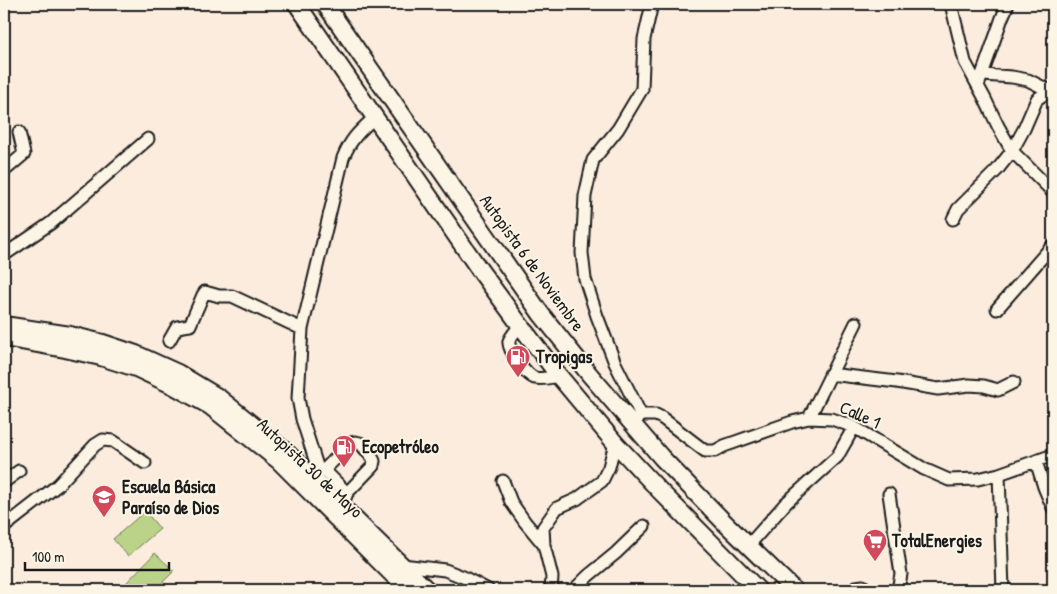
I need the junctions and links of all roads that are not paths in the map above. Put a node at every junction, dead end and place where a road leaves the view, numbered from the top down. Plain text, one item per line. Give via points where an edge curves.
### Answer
1 (297, 4) edge
2 (325, 4) edge
3 (652, 4) edge
4 (951, 4) edge
5 (1008, 4) edge
6 (982, 75) junction
7 (978, 86) junction
8 (1051, 89) edge
9 (375, 118) junction
10 (19, 132) dead end
11 (148, 139) dead end
12 (1012, 151) junction
13 (4, 170) edge
14 (1053, 193) edge
15 (952, 219) dead end
16 (1053, 245) edge
17 (4, 255) edge
18 (997, 309) dead end
19 (856, 323) dead end
20 (4, 325) edge
21 (520, 325) junction
22 (302, 329) junction
23 (4, 338) edge
24 (169, 341) dead end
25 (830, 374) junction
26 (559, 376) junction
27 (1014, 382) dead end
28 (809, 418) junction
29 (636, 420) junction
30 (854, 427) junction
31 (615, 443) junction
32 (1053, 455) edge
33 (1036, 461) junction
34 (145, 463) dead end
35 (19, 471) dead end
36 (318, 473) junction
37 (999, 474) junction
38 (504, 481) dead end
39 (4, 482) edge
40 (889, 494) dead end
41 (344, 499) junction
42 (1053, 508) edge
43 (644, 526) dead end
44 (4, 527) edge
45 (544, 545) junction
46 (748, 546) junction
47 (402, 565) junction
48 (408, 590) edge
49 (427, 590) edge
50 (488, 590) edge
51 (550, 590) edge
52 (574, 590) edge
53 (758, 590) edge
54 (794, 590) edge
55 (898, 590) edge
56 (1003, 590) edge

1 - 9 highway
2 - 29 highway, Autopista 6 de Noviembre via 541,314 590,375
3 - 29 street via 644,39 642,89 618,129 593,160 585,196 582,253 585,279
4 - 7 street via 965,62
5 - 6 street
6 - 7 street
6 - 8 street via 1028,80
7 - 12 street
8 - 12 street via 1037,98
9 - 21 highway
9 - 22 street via 354,136 346,149
10 - 13 street via 24,154
11 - 17 street via 51,223
12 - 14 street
12 - 15 street
16 - 18 street
19 - 25 street
20 - 36 highway, Autopista 30 de Mayo via 70,334 103,343 178,373 218,397 286,452
21 - 26 highway
21 - 26 street via 509,341 512,354 530,376
22 - 24 street via 232,296 205,292 190,325 177,328
22 - 36 street via 298,398
23 - 48 highway, Autopista 30 de Mayo via 101,357 136,368 210,406 279,461
25 - 27 street via 938,389 969,385 998,390
25 - 28 street
26 - 31 highway
28 - 29 street, Calle 1 via 715,451 705,451 656,415 646,414
28 - 30 street, Calle 1 via 832,419
29 - 46 highway, Autopista 6 de Noviembre via 668,465
30 - 37 street, Calle 1 via 924,469 949,480
30 - 46 street via 837,457 786,503
31 - 45 street via 602,481 577,499 557,508 543,528
31 - 53 highway
32 - 33 street, Calle 1
33 - 37 street, Calle 1
33 - 42 street
34 - 44 street via 113,440 103,440 58,485
35 - 39 street
36 - 41 highway, Autopista 30 de Mayo
36 - 41 street via 351,443 360,443 372,456 373,466
37 - 56 street
38 - 45 street via 511,502
40 - 55 street via 901,574
41 - 47 highway, Autopista 30 de Mayo
43 - 52 street
45 - 51 street via 552,577
46 - 54 highway, Autopista 6 de Noviembre
47 - 49 highway, Autopista 30 de Mayo
47 - 50 street via 445,570

